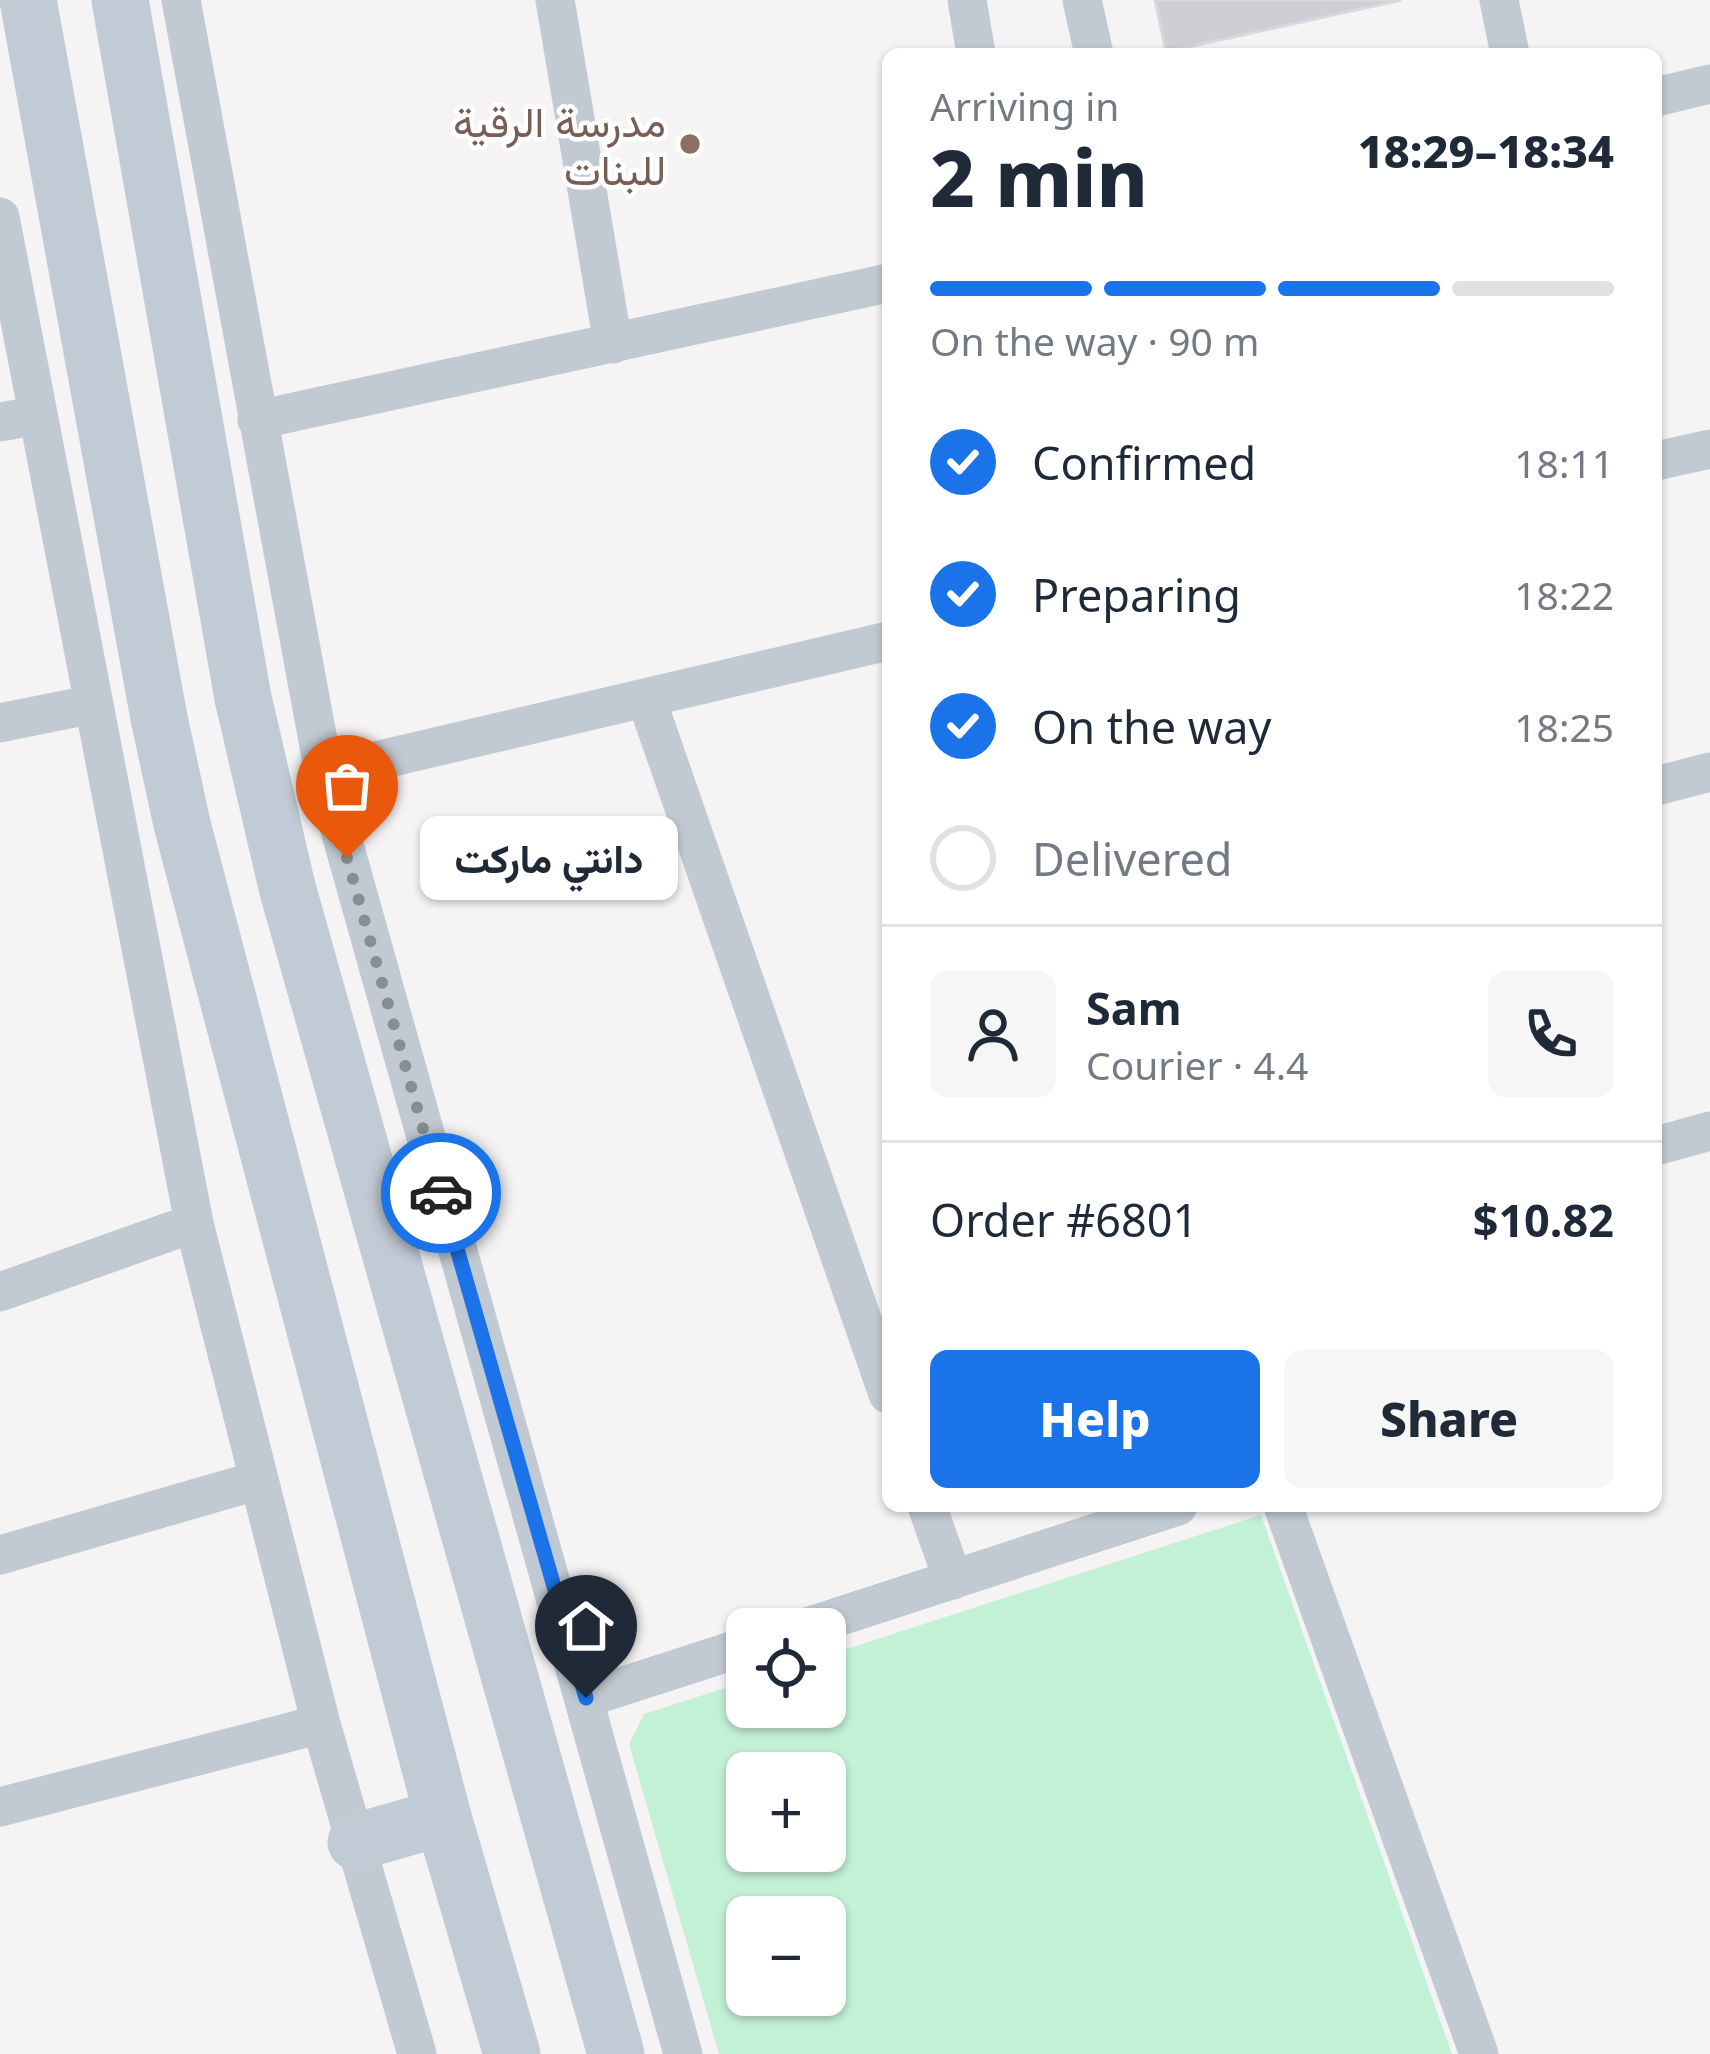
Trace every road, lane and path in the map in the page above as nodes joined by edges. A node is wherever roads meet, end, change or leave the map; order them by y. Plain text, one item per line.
1 (28, 0) edge
2 (120, 0) edge
3 (181, 0) edge
4 (555, 0) edge
5 (967, 0) edge
6 (1082, 0) edge
7 (1498, 0) edge
8 (975, 48) edge
9 (1093, 48) edge
10 (1509, 48) edge
11 (1710, 84) edge
12 (1662, 96) edge
13 (0, 217) edge
14 (882, 284) edge
15 (613, 344) junction
16 (19, 419) edge
17 (257, 421) junction
18 (1710, 449) edge
19 (1662, 460) edge
20 (882, 642) edge
21 (646, 698) junction
22 (94, 704) junction
23 (0, 723) edge
24 (1710, 772) edge
25 (324, 773) junction
26 (1662, 784) edge
27 (1710, 1131) edge
28 (1662, 1144) edge
29 (194, 1223) junction
30 (0, 1292) edge
31 (882, 1377) edge
32 (259, 1480) junction
33 (929, 1512) edge
34 (1160, 1512) edge
35 (1285, 1512) edge
36 (0, 1555) edge
37 (953, 1580) junction
38 (846, 1614) edge
39 (726, 1653) edge
40 (586, 1698) junction
41 (321, 1724) junction
42 (0, 1807) edge
43 (443, 1817) junction
44 (356, 1842) junction
45 (417, 2054) edge
46 (512, 2054) edge
47 (616, 2054) edge
48 (682, 2054) edge
49 (1479, 2054) edge

1 - 43 main road
2 - 47 main road
3 - 17 street
4 - 15 street
5 - 8 street
6 - 9 street
7 - 10 street
11 - 12 street
13 - 16 street
14 - 15 street
15 - 17 street
16 - 22 street
17 - 25 street
18 - 19 street
20 - 21 street
21 - 25 street
21 - 31 street
22 - 23 street
22 - 29 street
24 - 26 street
25 - 40 street
27 - 28 street
29 - 30 street
29 - 32 street
32 - 36 street
32 - 41 street
33 - 37 street
34 - 37 street
35 - 49 street
37 - 38 street
39 - 40 street
40 - 48 street
41 - 42 street
41 - 44 street
43 - 44 main road
43 - 46 main road
44 - 45 street

